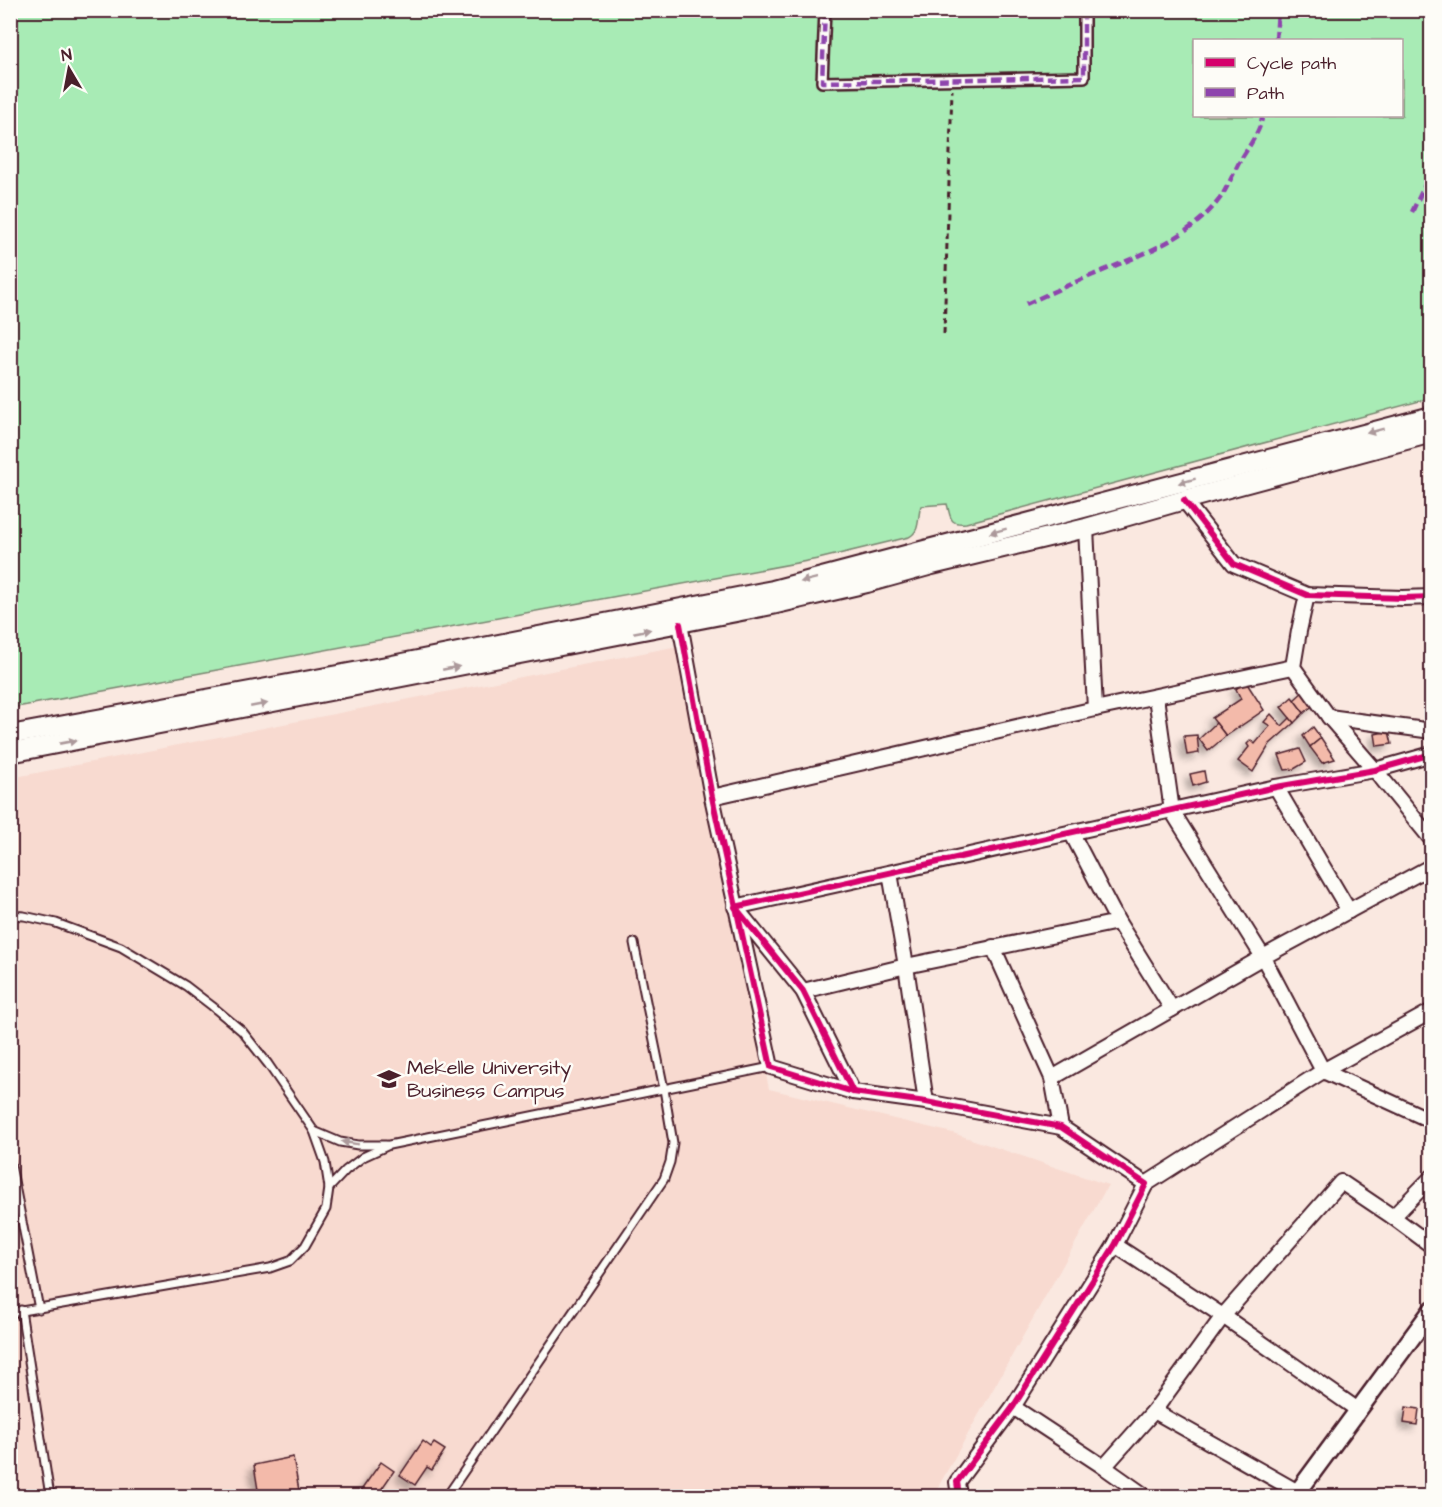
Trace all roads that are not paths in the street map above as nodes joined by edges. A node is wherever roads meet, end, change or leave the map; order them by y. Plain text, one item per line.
1 (825, 10) edge
2 (1084, 10) edge
3 (1431, 416) edge
4 (1431, 433) edge
5 (1184, 500) junction
6 (1086, 528) junction
7 (1307, 595) junction
8 (1431, 597) edge
9 (680, 624) junction
10 (1293, 667) junction
11 (1156, 697) junction
12 (1095, 709) junction
13 (1329, 717) junction
14 (1431, 731) edge
15 (10, 735) edge
16 (10, 753) edge
17 (1431, 754) edge
18 (1375, 770) junction
19 (1276, 787) junction
20 (712, 797) junction
21 (1172, 811) junction
22 (1071, 832) junction
23 (1431, 840) edge
24 (1431, 866) edge
25 (890, 873) junction
26 (735, 907) junction
27 (1349, 911) junction
28 (10, 915) edge
29 (1118, 922) junction
30 (634, 943) dead end
31 (993, 947) junction
32 (1263, 957) junction
33 (906, 966) junction
34 (803, 991) junction
35 (1172, 1009) junction
36 (1431, 1011) edge
37 (771, 1067) junction
38 (1323, 1071) junction
39 (1052, 1078) junction
40 (664, 1089) junction
41 (854, 1092) junction
42 (926, 1102) junction
43 (1431, 1121) edge
44 (1061, 1127) junction
45 (314, 1131) junction
46 (389, 1145) junction
47 (10, 1160) edge
48 (1431, 1177) edge
49 (1146, 1184) junction
50 (329, 1188) junction
51 (1393, 1218) junction
52 (1115, 1245) junction
53 (1431, 1246) edge
54 (39, 1309) junction
55 (21, 1310) junction
56 (1431, 1310) edge
57 (10, 1313) edge
58 (1223, 1316) junction
59 (1013, 1407) junction
60 (1358, 1410) junction
61 (1154, 1411) junction
62 (1104, 1467) junction
63 (1297, 1494) edge
64 (50, 1497) edge
65 (447, 1497) edge
66 (959, 1497) edge
67 (1145, 1497) edge

1 - 2 street
3 -> 15 main road
4 - 5 main road
5 - 6 main road
5 - 7 street
6 - 9 main road
6 - 12 street
7 - 8 street
7 - 10 street
16 -> 9 main road
9 - 20 street
10 - 11 street
10 - 13 street
11 - 12 street
11 - 21 street
12 - 20 street
13 - 14 street
13 - 18 street
17 - 18 street
18 - 19 street
18 - 23 street
19 - 21 street
19 - 27 street
20 - 26 street
21 - 22 street
21 - 32 street
22 - 25 street
22 - 29 street
24 - 27 street
25 - 26 street
25 - 33 street
26 - 34 street
26 - 37 street
27 - 32 street
28 - 45 lane
29 - 31 street
29 - 35 street
30 - 40 lane
31 - 33 street
31 - 39 street
32 - 35 street
32 - 38 street
33 - 34 street
33 - 42 street
34 - 41 street
35 - 39 street
36 - 38 street
37 - 40 lane
37 - 41 street
38 - 43 street
38 - 49 street
39 - 44 street
40 - 46 lane
40 - 65 lane
41 - 42 street
42 - 44 street
44 - 49 street
46 -> 45 lane
45 - 50 lane
46 - 50 lane
47 - 54 lane
48 - 51 street
49 - 52 street
50 - 54 lane
51 - 53 street
51 - 58 street
52 - 58 street
52 - 59 street
54 - 55 lane
55 - 57 lane
55 - 64 lane
56 - 60 street
58 - 60 street
58 - 61 street
59 - 62 street
59 - 66 street
60 - 63 street
61 - 62 street
61 - 63 street
62 - 67 street

